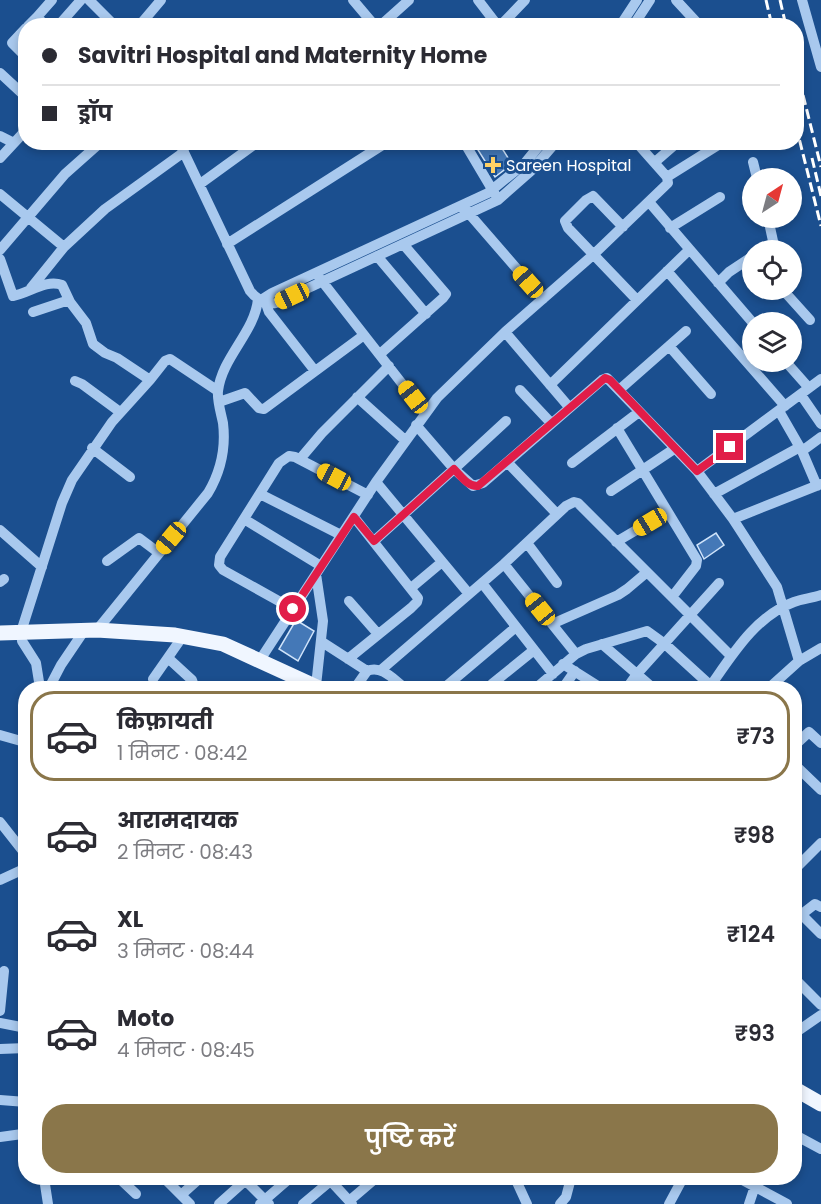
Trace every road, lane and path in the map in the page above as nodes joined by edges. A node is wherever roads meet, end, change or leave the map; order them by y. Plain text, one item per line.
1 (52, 0) edge
2 (81, 0) edge
3 (89, 0) edge
4 (161, 0) edge
5 (353, 0) edge
6 (409, 0) edge
7 (477, 0) edge
8 (525, 0) edge
9 (637, 0) edge
10 (650, 0) edge
11 (676, 0) edge
12 (802, 0) edge
13 (37, 17) edge
14 (65, 18) edge
15 (107, 18) edge
16 (146, 18) edge
17 (368, 18) edge
18 (389, 18) edge
19 (492, 18) edge
20 (507, 18) edge
21 (625, 18) edge
22 (638, 18) edge
23 (693, 18) edge
24 (821, 26) edge
25 (810, 32) junction
26 (18, 35) edge
27 (18, 49) edge
28 (821, 67) edge
29 (0, 73) edge
30 (18, 90) edge
31 (0, 136) edge
32 (18, 139) edge
33 (14, 143) junction
34 (92, 150) edge
35 (177, 150) edge
36 (183, 150) edge
37 (247, 150) edge
38 (375, 150) edge
39 (469, 150) edge
40 (536, 150) edge
41 (549, 150) edge
42 (644, 150) edge
43 (669, 150) edge
44 (710, 150) edge
45 (0, 158) edge
46 (655, 162) junction
47 (753, 162) dead end
48 (755, 168) edge
49 (667, 177) junction
50 (200, 184) junction
51 (0, 194) edge
52 (495, 195) junction
53 (720, 197) dead end
54 (649, 202) junction
55 (465, 210) junction
56 (28, 217) junction
57 (622, 227) junction
58 (670, 228) junction
59 (227, 244) junction
60 (403, 244) junction
61 (64, 247) junction
62 (0, 250) edge
63 (689, 250) junction
64 (593, 255) junction
65 (377, 256) junction
66 (0, 260) edge
67 (742, 263) edge
68 (667, 271) junction
69 (319, 277) junction
70 (718, 283) junction
71 (31, 288) junction
72 (262, 299) junction
73 (543, 299) junction
74 (69, 300) junction
75 (637, 300) junction
76 (792, 300) edge
77 (33, 312) dead end
78 (743, 312) edge
79 (426, 314) junction
80 (810, 320) dead end
81 (686, 331) dead end
82 (505, 332) junction
83 (364, 335) junction
84 (669, 346) junction
85 (381, 354) junction
86 (389, 366) junction
87 (315, 371) junction
88 (792, 372) edge
89 (821, 379) edge
90 (150, 380) junction
91 (75, 381) dead end
92 (550, 385) junction
93 (520, 390) dead end
94 (619, 390) junction
95 (805, 392) junction
96 (711, 394) dead end
97 (219, 397) junction
98 (357, 397) junction
99 (569, 407) junction
100 (782, 409) junction
101 (120, 412) junction
102 (639, 412) junction
103 (425, 413) junction
104 (506, 421) dead end
105 (551, 423) junction
106 (821, 424) edge
107 (416, 425) junction
108 (617, 429) junction
109 (821, 437) edge
110 (406, 441) junction
111 (92, 448) junction
112 (674, 449) junction
113 (801, 449) junction
114 (300, 459) junction
115 (507, 462) junction
116 (572, 464) dead end
117 (454, 469) junction
118 (643, 470) junction
119 (697, 471) junction
120 (130, 477) dead end
121 (376, 482) junction
122 (819, 485) edge
123 (611, 491) dead end
124 (261, 494) junction
125 (714, 494) junction
126 (368, 495) junction
127 (667, 512) junction
128 (557, 514) junction
129 (403, 515) junction
130 (354, 517) junction
131 (244, 519) junction
132 (733, 519) junction
133 (0, 530) edge
134 (341, 535) junction
135 (374, 541) junction
136 (616, 542) junction
137 (527, 543) junction
138 (159, 553) junction
139 (107, 561) dead end
140 (442, 562) junction
141 (504, 564) junction
142 (42, 567) junction
143 (319, 570) junction
144 (646, 573) junction
145 (482, 584) junction
146 (557, 584) dead end
147 (719, 584) dead end
148 (411, 588) junction
149 (469, 594) junction
150 (821, 596) edge
151 (672, 597) junction
152 (349, 601) dead end
153 (783, 608) junction
154 (293, 609) junction
155 (691, 615) junction
156 (552, 624) junction
157 (516, 627) junction
158 (91, 630) junction
159 (21, 632) junction
160 (0, 633) edge
161 (378, 634) junction
162 (183, 636) junction
163 (322, 642) junction
164 (602, 644) junction
165 (665, 644) junction
166 (821, 648) edge
167 (534, 650) junction
168 (576, 654) junction
169 (731, 656) junction
170 (168, 658) junction
171 (348, 659) junction
172 (260, 660) junction
173 (799, 661) junction
174 (563, 664) junction
175 (381, 670) junction
176 (367, 671) junction
177 (574, 671) junction
178 (552, 674) junction
179 (637, 674) junction
180 (153, 679) dead end
181 (38, 681) edge
182 (53, 681) edge
183 (192, 681) edge
184 (302, 681) edge
185 (317, 681) edge
186 (360, 681) edge
187 (396, 681) edge
188 (452, 681) edge
189 (496, 681) edge
190 (544, 681) edge
191 (568, 681) edge
192 (590, 681) edge
193 (632, 681) edge
194 (645, 681) edge
195 (704, 681) edge
196 (714, 681) edge
197 (777, 681) edge
198 (0, 735) edge
199 (802, 738) edge
200 (18, 740) edge
201 (821, 743) edge
202 (802, 772) edge
203 (821, 790) edge
204 (0, 822) edge
205 (821, 843) edge
206 (18, 845) edge
207 (802, 862) edge
208 (18, 872) edge
209 (0, 880) edge
210 (821, 907) edge
211 (802, 909) edge
212 (802, 915) edge
213 (821, 934) edge
214 (4, 971) dead end
215 (802, 986) edge
216 (821, 1005) edge
217 (0, 1011) edge
218 (821, 1015) edge
219 (0, 1023) edge
220 (18, 1026) edge
221 (802, 1027) edge
222 (18, 1048) edge
223 (0, 1049) edge
224 (802, 1093) edge
225 (0, 1100) edge
226 (18, 1101) edge
227 (821, 1104) edge
228 (18, 1135) edge
229 (0, 1137) edge
230 (802, 1139) edge
231 (821, 1149) edge
232 (45, 1185) edge
233 (126, 1185) edge
234 (171, 1185) edge
235 (192, 1185) edge
236 (239, 1185) edge
237 (252, 1185) edge
238 (283, 1185) edge
239 (323, 1185) edge
240 (337, 1185) edge
241 (369, 1185) edge
242 (518, 1185) edge
243 (569, 1185) edge
244 (679, 1185) edge
245 (755, 1186) joint
246 (136, 1194) dead end
247 (181, 1195) junction
248 (265, 1202) edge
249 (351, 1202) edge
250 (48, 1204) edge
251 (190, 1204) edge
252 (219, 1204) edge
253 (303, 1204) edge
254 (527, 1204) edge
255 (560, 1204) edge
256 (669, 1204) edge
257 (749, 1204) edge
258 (787, 1204) edge

1 - 13 street
2 - 14 street
3 - 15 street
4 - 16 street
5 - 17 street
6 - 18 street
7 - 19 street
8 - 20 street
9 - 21 street
10 - 22 street
11 - 23 street
12 - 25 street
24 - 25 street
25 - 28 street
26 - 27 street
29 - 30 street
31 - 33 street
32 - 33 street
33 - 45 street
34 - 56 street
35 - 61 street
36 - 50 street
37 - 50 street
38 - 59 street
39 - 52 street
40 - 52 street
41 - 52 street
42 - 46 street
43 - 46 street
44 - 49 street
46 - 49 street
47 - 48 street
49 - 54 street
50 - 59 street
51 - 56 street
52 - 55 street
53 - 58 street
54 - 57 street
54 - 58 street
55 - 60 street
55 - 69 street
55 - 73 street
56 - 61 street
56 - 62 street
57 - 64 street
57 - 64 street
58 - 63 street
59 - 72 street
60 - 65 street
60 - 79 street
61 - 71 street
63 - 68 street
63 - 70 street
64 - 73 street
64 - 75 street
65 - 69 street
65 - 79 street
66 - 71 street
67 - 70 street
68 - 75 street
68 - 100 street
69 - 72 street
69 - 83 street
70 - 78 street
71 - 74 street
72 - 87 street
72 - 97 street
73 - 82 street
74 - 77 street
74 - 90 street
75 - 92 street
76 - 80 street
79 - 85 street
81 - 84 street
82 - 92 street
82 - 103 street
83 - 85 street
83 - 87 street
84 - 94 street
84 - 96 street
85 - 86 street
86 - 98 street
86 - 103 street
87 - 97 street
88 - 95 street
89 - 95 street
90 - 97 street
90 - 101 street
91 - 101 street
92 - 99 street
93 - 105 street
94 - 99 street
94 - 102 street
95 - 100 street
95 - 106 street
97 - 138 street
98 - 110 street
98 - 114 street
99 - 105 street
100 - 113 street
100 - 119 street
101 - 111 street
102 - 108 street
102 - 112 street
103 - 107 street
104 - 117 street
105 - 115 street
107 - 110 street
107 - 117 street
108 - 116 street
108 - 118 street
109 - 113 street
110 - 121 street
111 - 120 street
111 - 142 street
112 - 118 street
112 - 119 street
113 - 122 street
113 - 125 street
114 - 124 street
114 - 126 street
115 - 117 street
115 - 128 street
117 - 129 street
118 - 123 street
118 - 127 street
119 - 125 street
121 - 126 street
121 - 129 street
122 - 132 street
124 - 131 street
124 - 134 street
125 - 132 street
126 - 130 street
127 - 136 street
127 - 151 street
128 - 136 street
128 - 137 street
129 - 135 street
129 - 140 street
130 - 134 street
130 - 135 street
131 - 143 street
131 - 154 street
132 - 153 street
133 - 142 street
134 - 143 street
135 - 148 street
136 - 144 street
137 - 141 street
137 - 146 street
138 - 139 street
138 - 158 street
140 - 148 street
140 - 149 street
141 - 145 street
141 - 156 street
142 - 159 street
143 - 154 street
143 - 163 street
144 - 151 street
144 - 156 street
145 - 149 street
145 - 157 street
147 - 155 street
148 - 161 street
149 - 175 street
150 - 153 street
151 - 155 street
152 - 161 street
153 - 169 street
153 - 173 street
154 - 172 street
155 - 165 street
155 - 169 street
156 - 168 street
157 - 167 street
157 - 188 street
158 - 159 main road
158 - 162 main road
158 - 182 street
159 - 160 main road
159 - 181 street
161 - 171 street
162 - 170 street
162 - 172 main road
163 - 171 street
163 - 185 street
164 - 165 street
164 - 168 street
164 - 179 street
165 - 179 street
165 - 195 street
166 - 173 street
167 - 178 street
167 - 189 street
168 - 174 street
169 - 196 street
170 - 180 street
170 - 183 street
171 - 176 street
172 - 184 main road
173 - 197 street
174 - 177 street
174 - 178 street
175 - 176 street
175 - 187 street
176 - 186 street
177 - 191 street
177 - 192 street
178 - 190 street
179 - 193 street
179 - 194 street
198 - 200 street
199 - 201 street
202 - 203 street
204 - 206 street
205 - 207 street
208 - 209 street
210 - 211 street
212 - 213 street
214 - 217 street
215 - 216 street
218 - 221 street
219 - 220 street
222 - 223 street
224 - 227 main road
225 - 226 street
228 - 229 street
230 - 231 street
232 - 250 street
233 - 246 street
234 - 247 street
235 - 247 street
236 - 252 street
237 - 248 street
238 - 248 street
239 - 253 street
240 - 249 street
241 - 249 street
242 - 254 street
243 - 255 street
244 - 256 street
245 - 257 street
245 - 258 street
247 - 251 street

